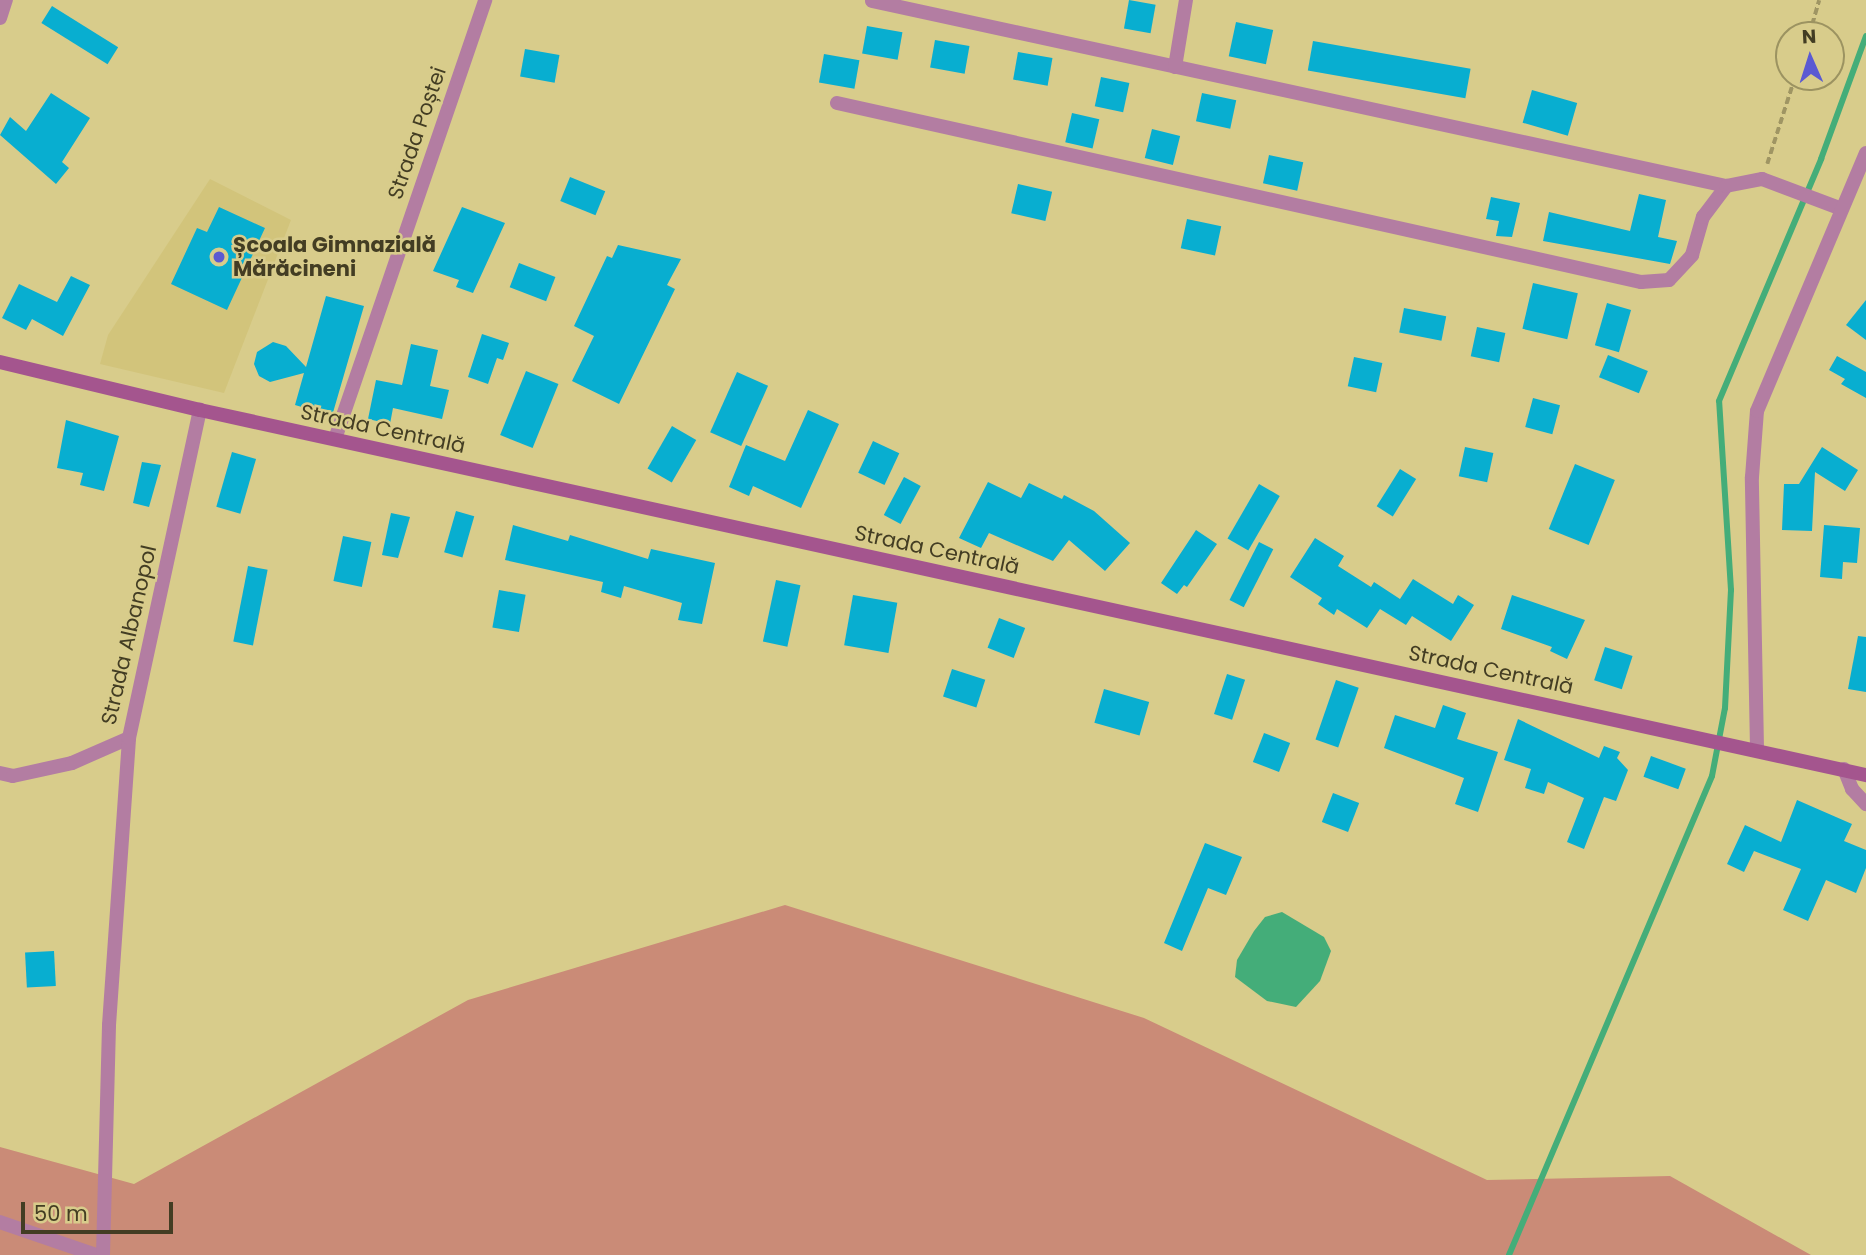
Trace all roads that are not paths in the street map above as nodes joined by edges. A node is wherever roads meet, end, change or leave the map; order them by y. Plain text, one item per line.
1 (6, 0) edge
2 (485, 0) edge
3 (1186, 0) edge
4 (872, 1) edge
5 (0, 18) edge
6 (1175, 67) junction
7 (836, 103) dead end
8 (1866, 153) edge
9 (1726, 186) junction
10 (1842, 209) junction
11 (0, 362) edge
12 (200, 410) junction
13 (335, 439) junction
14 (129, 738) junction
15 (1757, 748) junction
16 (1844, 769) junction
17 (0, 773) edge
18 (1866, 775) edge
19 (1866, 804) edge
20 (0, 1222) edge
21 (96, 1255) edge
22 (103, 1255) edge

1 - 5 street
2 - 13 street, Strada Poștei
3 - 6 street
4 - 6 street
6 - 9 street
7 - 9 street
8 - 10 street
9 - 10 street
10 - 15 street
11 - 12 main road, Strada Centrală
12 - 13 main road, Strada Centrală
12 - 14 street, Strada Albanopol
13 - 15 main road, Strada Centrală
14 - 17 street, Strada Albanopol
14 - 22 street
15 - 16 main road, Strada Centrală
16 - 18 main road, Strada Centrală
16 - 19 street
20 - 21 street

